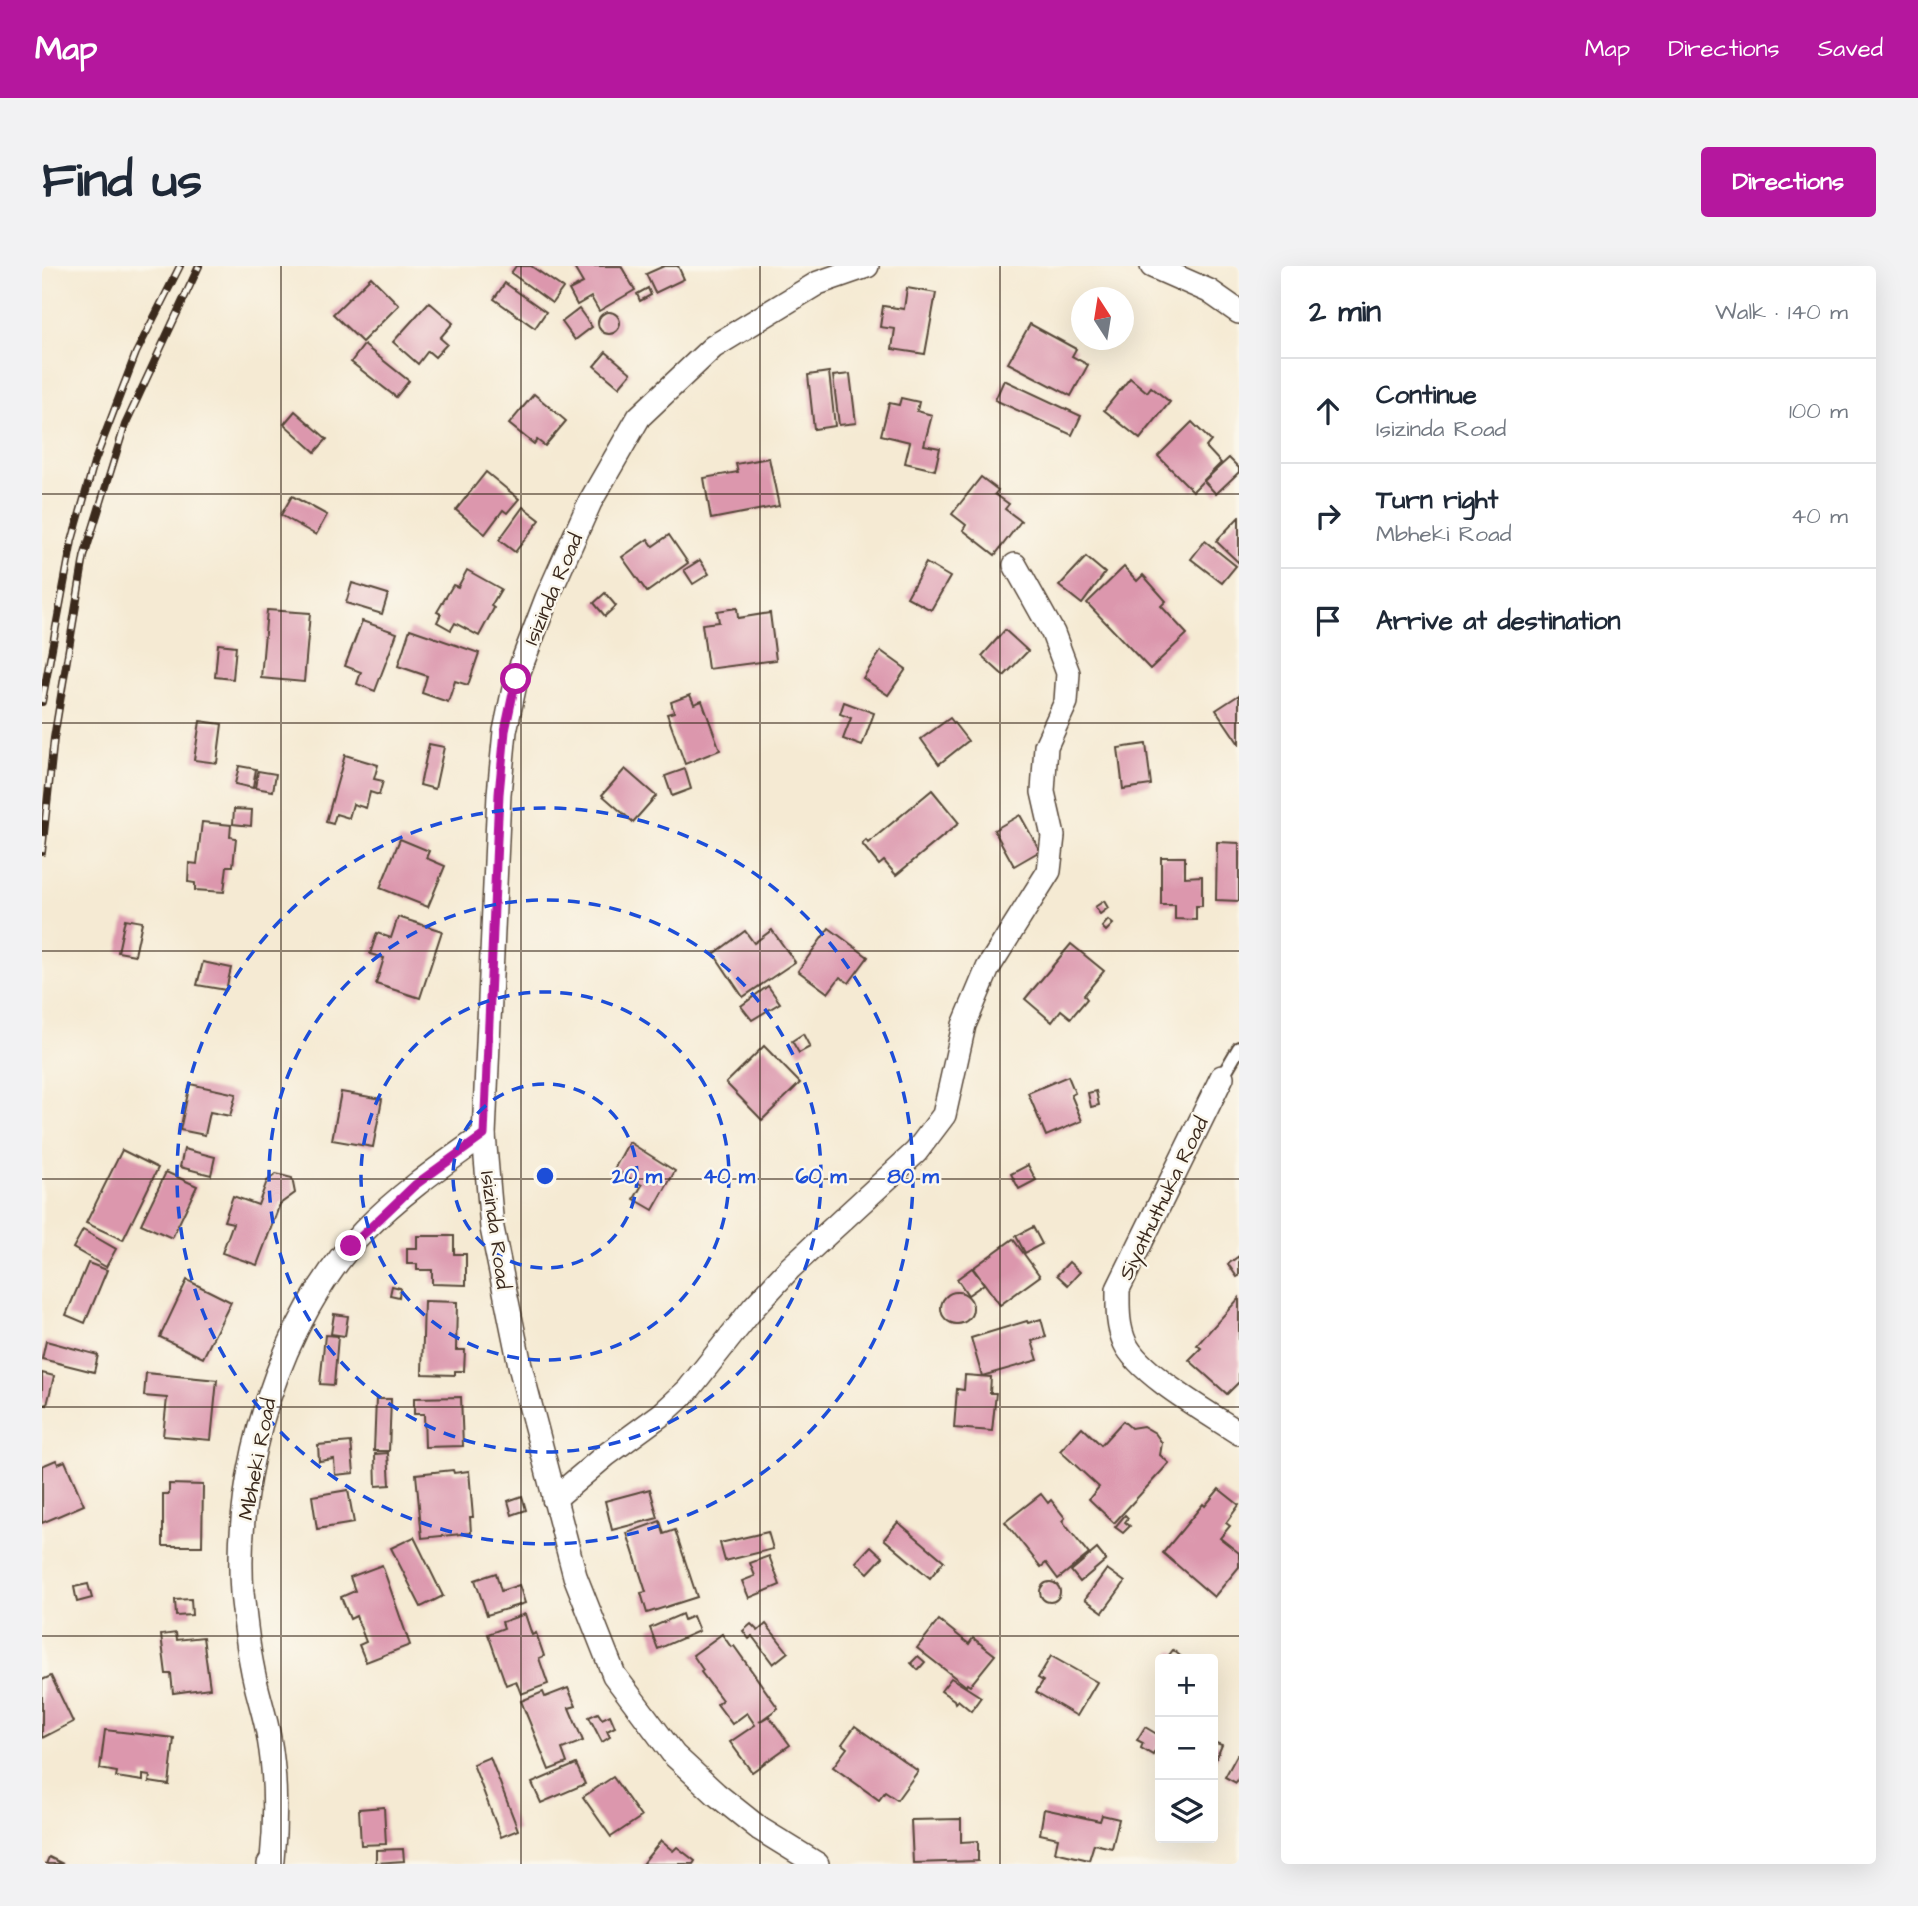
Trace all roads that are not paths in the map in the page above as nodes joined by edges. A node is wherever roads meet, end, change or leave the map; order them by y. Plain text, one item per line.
1 (867, 266) edge
2 (1152, 266) edge
3 (1239, 312) edge
4 (1016, 565) dead end
5 (1239, 1048) edge
6 (1222, 1077) joint
7 (484, 1135) junction
8 (1239, 1433) edge
9 (554, 1499) junction
10 (269, 1864) edge
11 (817, 1864) edge

1 - 7 street, Isizinda Road
2 - 3 street
4 - 9 street
5 - 6 lane
6 - 8 street, Siyathuthuka Road
7 - 9 street, Isizinda Road
7 - 10 street, Mbheki Road
9 - 11 street, Isizinda Road

